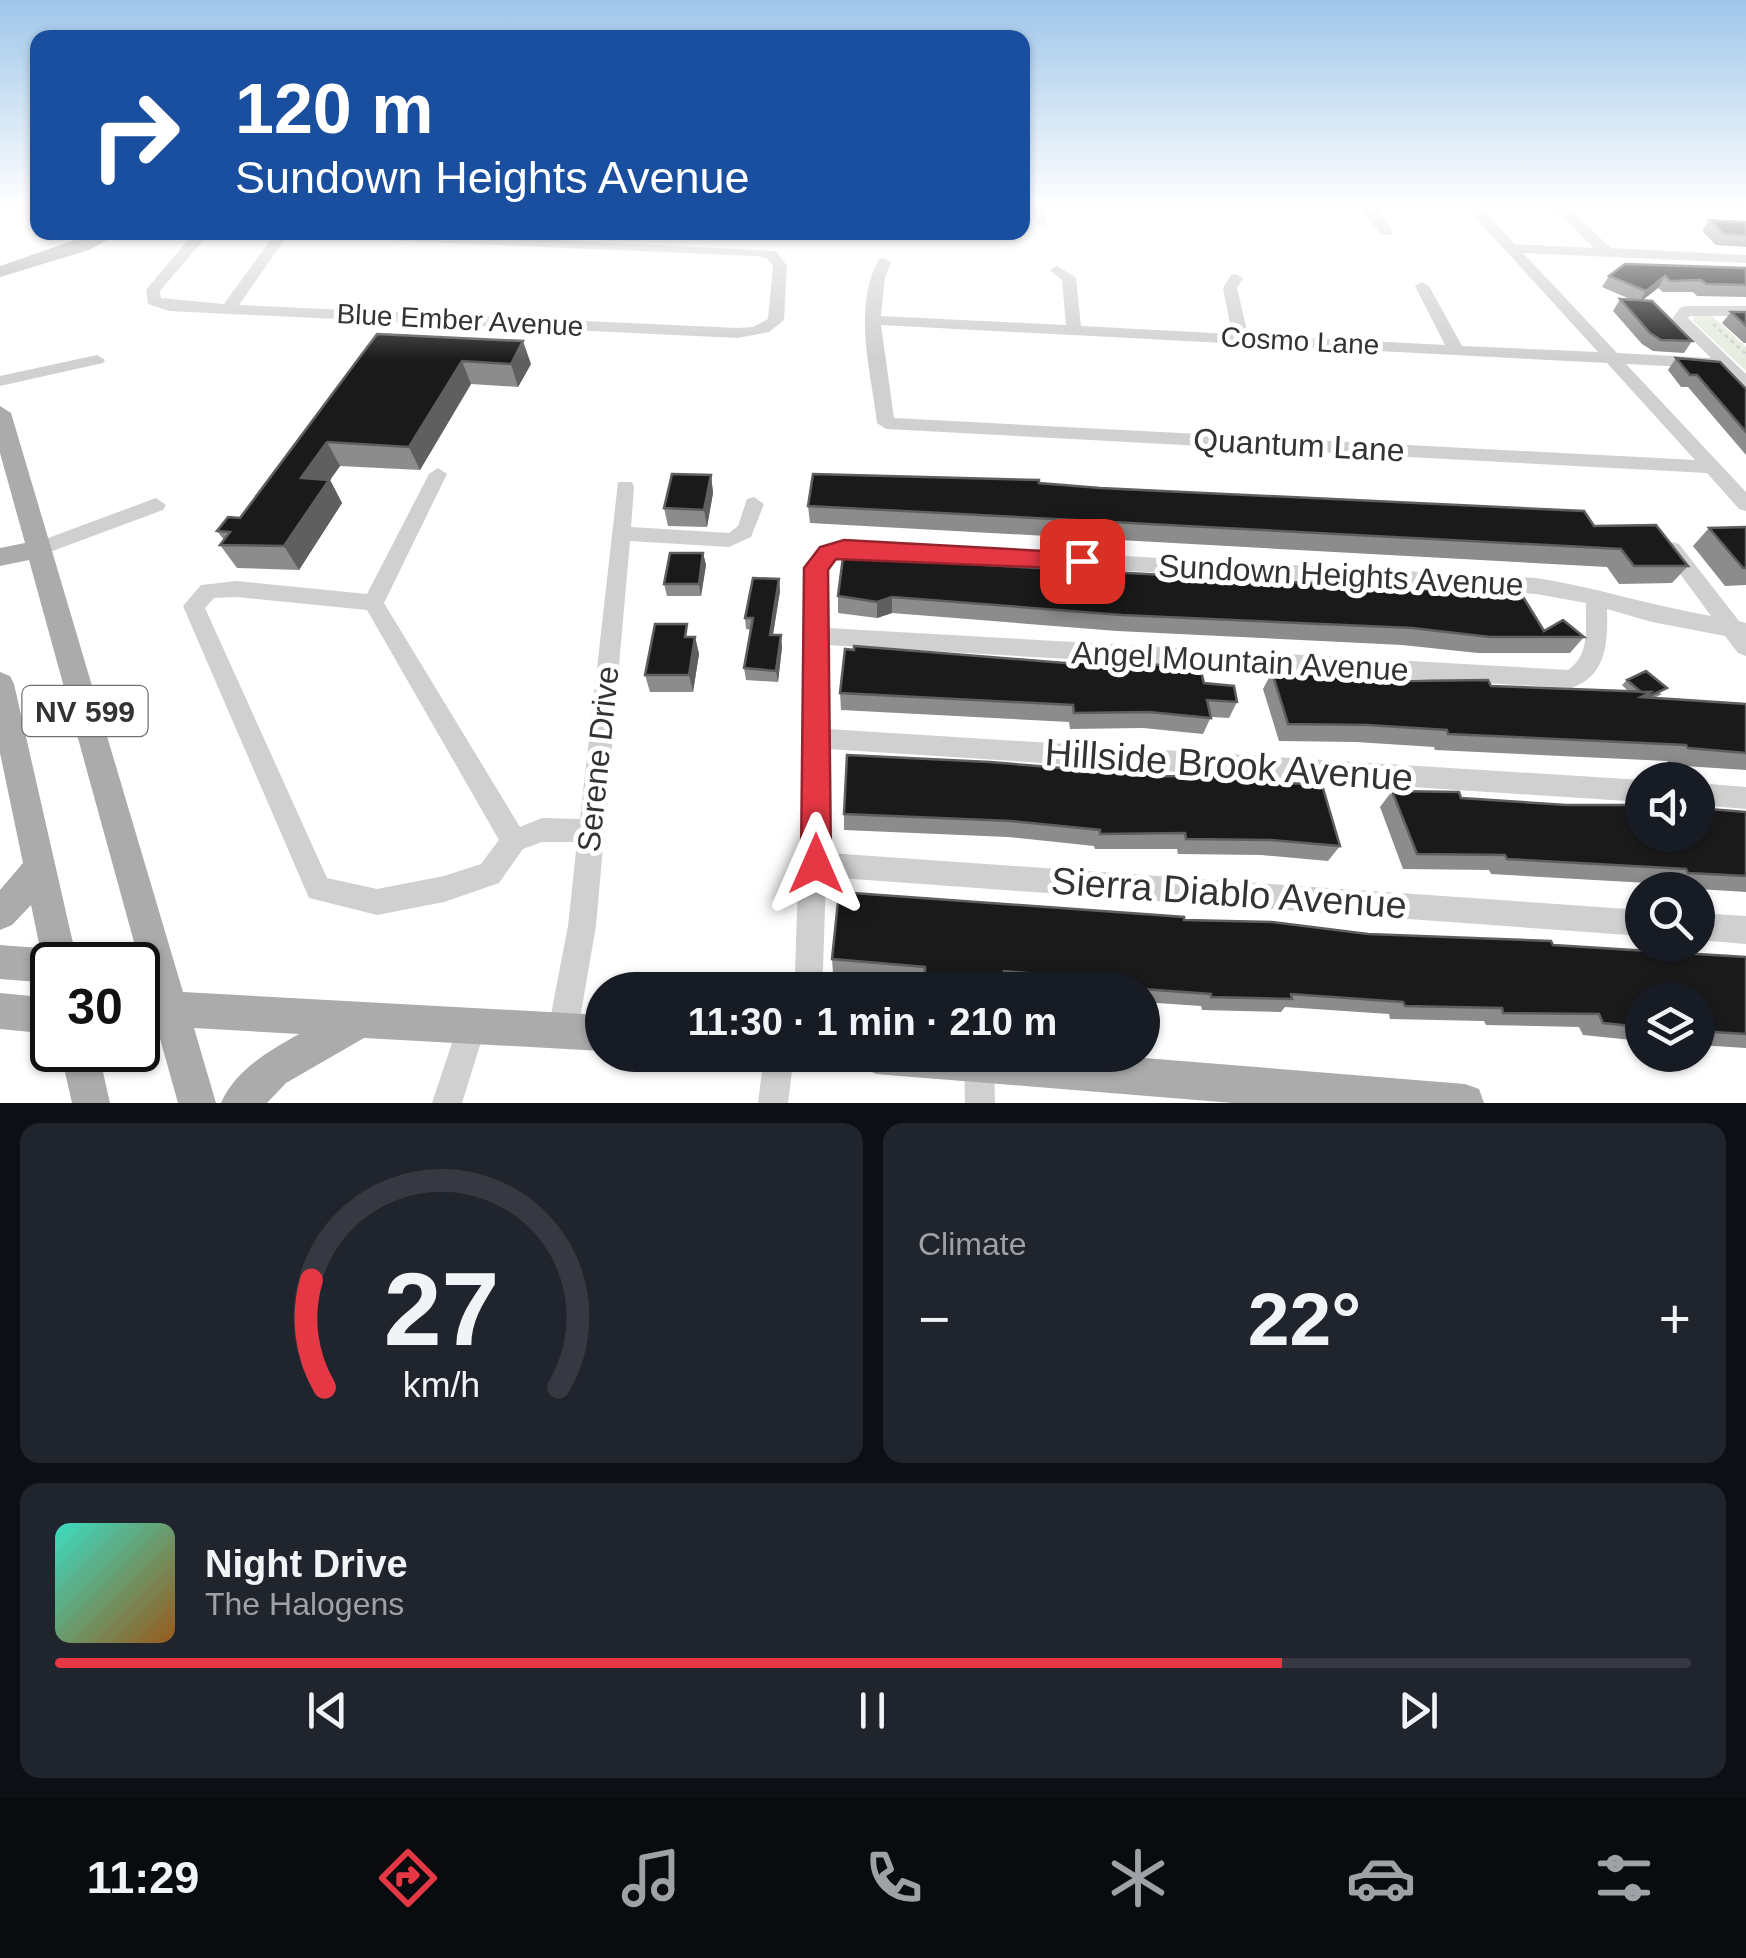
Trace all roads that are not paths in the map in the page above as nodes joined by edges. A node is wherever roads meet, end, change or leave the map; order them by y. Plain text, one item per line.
1 (50, 256) edge
2 (182, 256) edge
3 (265, 256) edge
4 (773, 256) edge
5 (1519, 256) edge
6 (1696, 256) edge
7 (1746, 259) edge
8 (884, 262) dead end
9 (1057, 270) dead end
10 (0, 272) edge
11 (1236, 278) dead end
12 (1422, 286) dead end
13 (228, 309) junction
14 (1746, 311) edge
15 (874, 320) junction
16 (1074, 330) junction
17 (1241, 338) junction
18 (1455, 348) junction
19 (1609, 356) junction
20 (97, 360) dead end
21 (1726, 364) junction
22 (0, 381) edge
23 (1746, 383) edge
24 (0, 413) edge
25 (1711, 467) junction
26 (438, 474) dead end
27 (624, 487) dead end
28 (754, 504) dead end
29 (1746, 504) edge
30 (156, 505) dead end
31 (620, 533) junction
32 (1666, 542) edge
33 (39, 549) junction
34 (0, 557) edge
35 (1596, 599) junction
36 (372, 603) junction
37 (1741, 627) edge
38 (816, 636) junction
39 (1746, 646) edge
40 (0, 684) edge
41 (816, 738) junction
42 (1625, 790) edge
43 (1715, 795) edge
44 (1746, 798) edge
45 (591, 831) junction
46 (514, 840) junction
47 (816, 864) junction
48 (39, 865) junction
49 (0, 913) edge
50 (1625, 922) edge
51 (1715, 928) edge
52 (1746, 930) edge
53 (56, 942) edge
54 (133, 942) edge
55 (0, 962) edge
56 (30, 964) edge
57 (809, 970) dead end
58 (160, 1007) edge
59 (0, 1011) edge
60 (30, 1014) edge
61 (362, 1019) junction
62 (472, 1026) junction
63 (160, 1030) edge
64 (563, 1030) junction
65 (585, 1032) edge
66 (76, 1072) edge
67 (777, 1072) edge
68 (979, 1072) edge
69 (1088, 1072) edge
70 (91, 1103) edge
71 (197, 1103) edge
72 (240, 1103) edge
73 (446, 1103) edge
74 (774, 1103) edge
75 (980, 1103) edge
76 (1465, 1103) edge

1 - 10 main road
2 - 13 street, Blue Ember Avenue
3 - 13 street
4 - 13 street, Blue Ember Avenue
5 - 19 street
6 - 7 street
8 - 15 street
9 - 16 street
11 - 17 street
12 - 18 street
14 - 21 street
15 - 16 street, Cosmo Lane
15 - 25 street, Quantum Lane
16 - 17 street, Cosmo Lane
17 - 18 street, Cosmo Lane
18 - 19 street, Cosmo Lane
19 - 21 street, Cosmo Lane
19 - 25 street
20 - 22 street
21 - 23 street
24 - 33 main road, NV 599
25 - 29 street
26 - 36 street
27 - 31 street, Serene Drive
28 - 31 street
30 - 33 street
31 - 45 street, Serene Drive
32 - 37 street
33 - 34 main road
33 - 54 main road, NV 599
35 - 37 street, Sundown Heights Avenue
35 - 38 street, Angel Mountain Avenue
35 - 38 street, Sundown Heights Avenue
36 - 46 street
36 - 46 street
37 - 39 street
38 - 41 street
40 - 48 main road, NV 599
41 - 42 street, Hillside Brook Avenue
41 - 47 street
43 - 44 street
45 - 46 street
45 - 64 street, Serene Drive
47 - 50 street, Sierra Diablo Avenue
47 - 57 street
48 - 49 main road
48 - 53 main road, NV 599
51 - 52 street
55 - 56 main road
58 - 61 main road
59 - 60 main road
61 - 62 main road
61 - 72 main road
62 - 64 main road
62 - 73 street
63 - 71 main road, NV 599
64 - 65 main road
66 - 70 main road
67 - 74 street
68 - 75 street
69 - 76 main road

